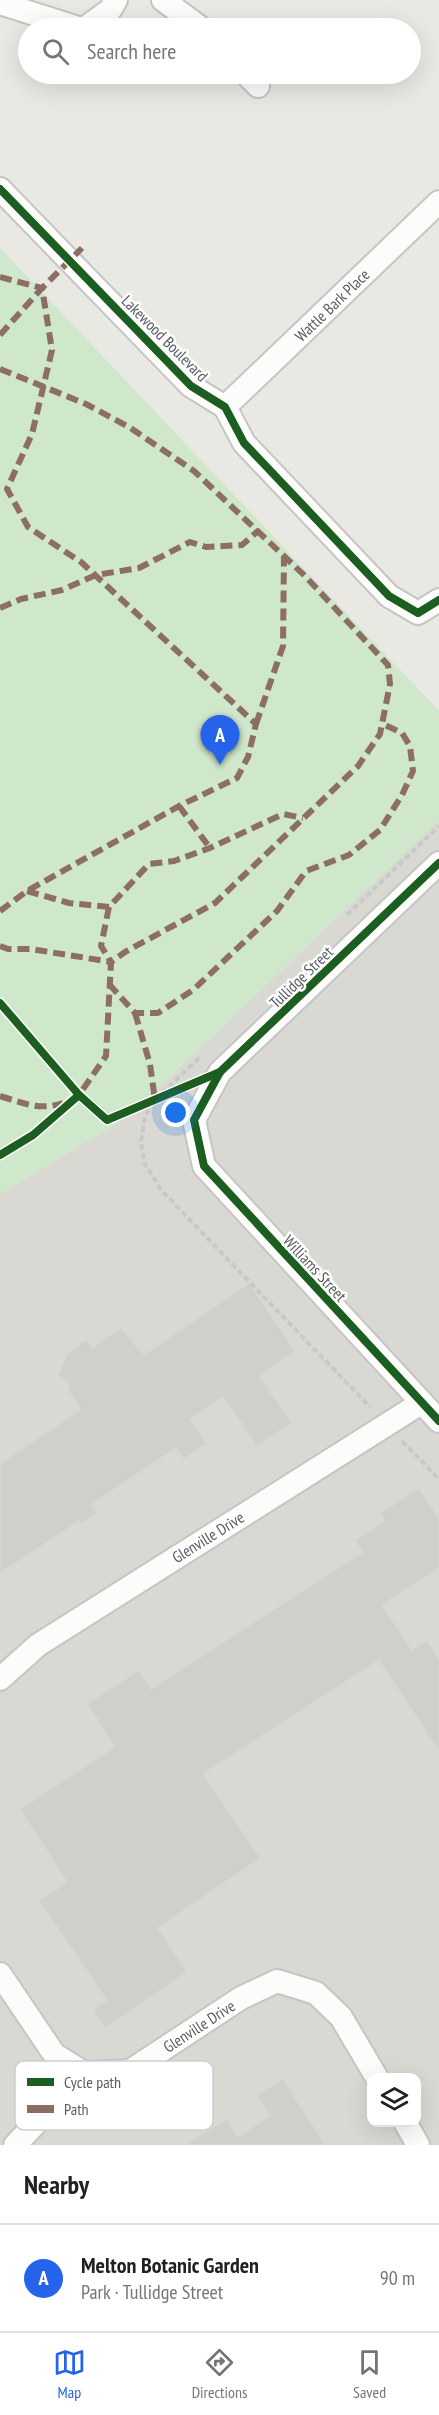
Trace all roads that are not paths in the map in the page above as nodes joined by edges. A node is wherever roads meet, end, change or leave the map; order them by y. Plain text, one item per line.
1 (116, 0) edge
2 (163, 0) edge
3 (0, 3) edge
4 (47, 18) edge
5 (99, 18) edge
6 (187, 18) edge
7 (0, 189) edge
8 (439, 202) edge
9 (225, 407) junction
10 (439, 600) edge
11 (439, 863) edge
12 (194, 1120) joint
13 (421, 1403) junction
14 (439, 1421) edge
15 (0, 1679) edge
16 (0, 1974) edge
17 (65, 2061) edge
18 (145, 2061) edge
19 (374, 2073) edge
20 (408, 2127) edge
21 (29, 2130) edge
22 (15, 2145) edge
23 (418, 2145) edge

1 - 5 street
2 - 6 street
3 - 4 street
7 - 9 street, Lakewood Boulevard
8 - 9 street, Wattle Bark Place
9 - 10 street
11 - 12 street, Tullidge Street
12 - 13 street, Williams Street
13 - 14 street, Williams Street
13 - 15 street, Glenville Drive
16 - 17 street
18 - 19 street, Glenville Drive
20 - 23 street
21 - 22 street

